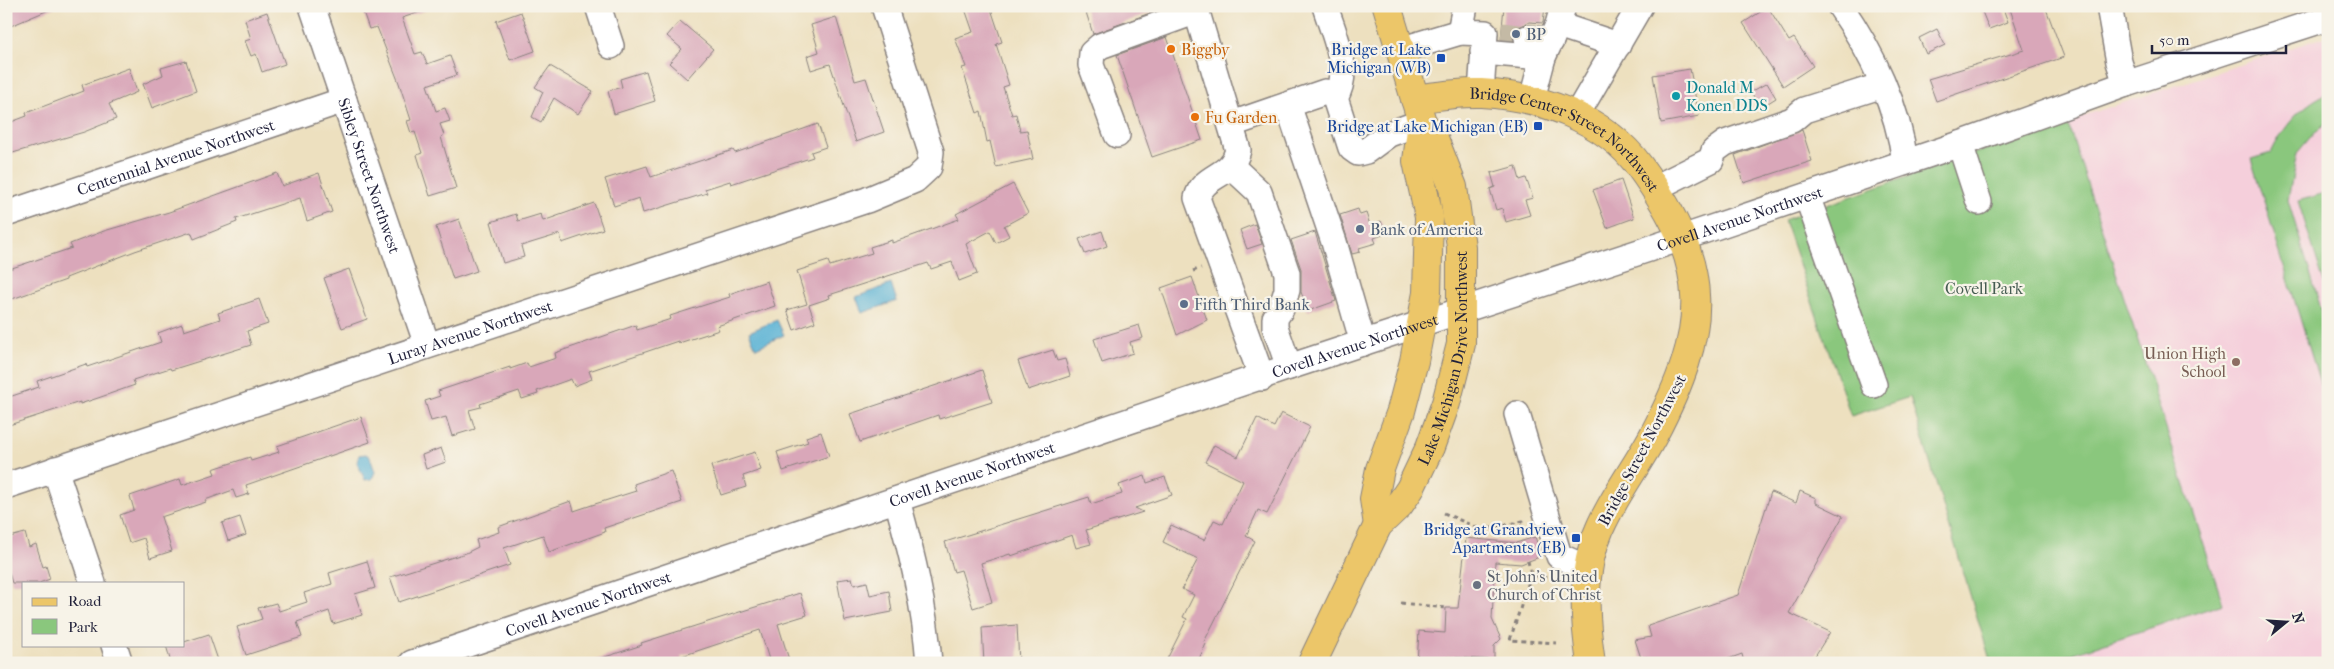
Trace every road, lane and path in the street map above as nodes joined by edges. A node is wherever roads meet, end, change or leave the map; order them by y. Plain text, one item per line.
1 (312, 6) edge
2 (598, 6) edge
3 (884, 6) edge
4 (1325, 6) edge
5 (1387, 6) edge
6 (1465, 6) edge
7 (1640, 6) edge
8 (1840, 6) edge
9 (2109, 6) edge
10 (1196, 9) edge
11 (2328, 18) edge
12 (1460, 32) junction
13 (1554, 32) edge
14 (1527, 38) tunnel mouth
15 (1490, 40) junction
16 (1618, 45) junction
17 (610, 46) dead end
18 (1400, 50) junction
19 (2126, 84) junction
20 (1883, 85) junction
21 (1481, 93) junction
22 (1335, 98) junction
23 (1532, 99) junction
24 (344, 100) junction
25 (1288, 105) junction
26 (1419, 111) junction
27 (1576, 116) junction
28 (1232, 124) junction
29 (1117, 135) dead end
30 (1960, 144) junction
31 (1905, 162) junction
32 (1231, 166) junction
33 (1655, 188) junction
34 (1807, 196) junction
35 (1978, 202) dead end
36 (6, 214) edge
37 (1682, 238) junction
38 (1461, 311) junction
39 (1421, 324) junction
40 (1363, 344) junction
41 (427, 345) junction
42 (1289, 367) junction
43 (1262, 378) junction
44 (1874, 385) dead end
45 (1517, 414) dead end
46 (54, 469) junction
47 (6, 486) edge
48 (897, 500) junction
49 (1444, 513) dead end
50 (1378, 525) junction
51 (1522, 541) dead end
52 (1528, 561) dead end
53 (1589, 569) junction
54 (1531, 576) junction
55 (1556, 579) dead end
56 (93, 582) edge
57 (1400, 603) dead end
58 (1446, 608) dead end
59 (1556, 643) dead end
60 (114, 646) edge
61 (120, 663) edge
62 (412, 663) edge
63 (929, 663) edge
64 (1312, 663) edge
65 (1591, 663) edge

1 - 24 street, Sibley Street Northwest
2 - 17 street
3 - 41 street, Luray Avenue Northwest
4 - 22 street
5 - 18 main road, Lake Michigan Drive Northwest
6 - 12 street
7 - 16 street
8 - 20 street
9 - 19 street
10 - 28 street
10 - 29 street
11 - 19 street, Covell Avenue Northwest
12 - 15 street
12 - 18 street
13 - 14 street
13 - 15 street
13 - 16 street
13 - 23 street
15 - 21 street
16 - 27 street
18 - 26 main road, Lake Michigan Drive Northwest
19 - 30 street, Covell Avenue Northwest
20 - 31 street
20 - 33 street
21 - 23 main road, Bridge Center Street Northwest
21 - 26 main road, Bridge Center Street Northwest
22 - 25 street
22 - 26 street
23 - 27 main road, Bridge Center Street Northwest
24 - 36 street, Centennial Avenue Northwest
24 - 41 street, Sibley Street Northwest
25 - 28 street
25 - 40 street
26 - 38 main road, Lake Michigan Drive Northwest
26 - 39 main road, Lake Michigan Drive Northwest
27 - 33 main road, Bridge Center Street Northwest
28 - 32 street
30 - 31 street, Covell Avenue Northwest
30 - 35 street
31 - 34 street, Covell Avenue Northwest
32 - 42 street
32 - 43 street
33 - 37 main road, Bridge Center Street Northwest
34 - 37 street, Covell Avenue Northwest
34 - 44 street
37 - 38 street, Covell Avenue Northwest
37 - 53 main road, Bridge Street Northwest
38 - 39 street, Covell Avenue Northwest
38 - 50 main road, Lake Michigan Drive Northwest
39 - 40 street, Covell Avenue Northwest
39 - 50 main road, Lake Michigan Drive Northwest
40 - 42 street, Covell Avenue Northwest
41 - 46 street, Luray Avenue Northwest
42 - 43 street, Covell Avenue Northwest
43 - 48 street, Covell Avenue Northwest
45 - 53 street
46 - 47 street, Luray Avenue Northwest
46 - 56 street
48 - 62 street, Covell Avenue Northwest
48 - 63 street
49 - 51 path
50 - 64 main road, Lake Michigan Drive Northwest
52 - 54 path
53 - 65 main road, Bridge Street Northwest
54 - 55 path
54 - 59 path
57 - 58 path
60 - 61 street

